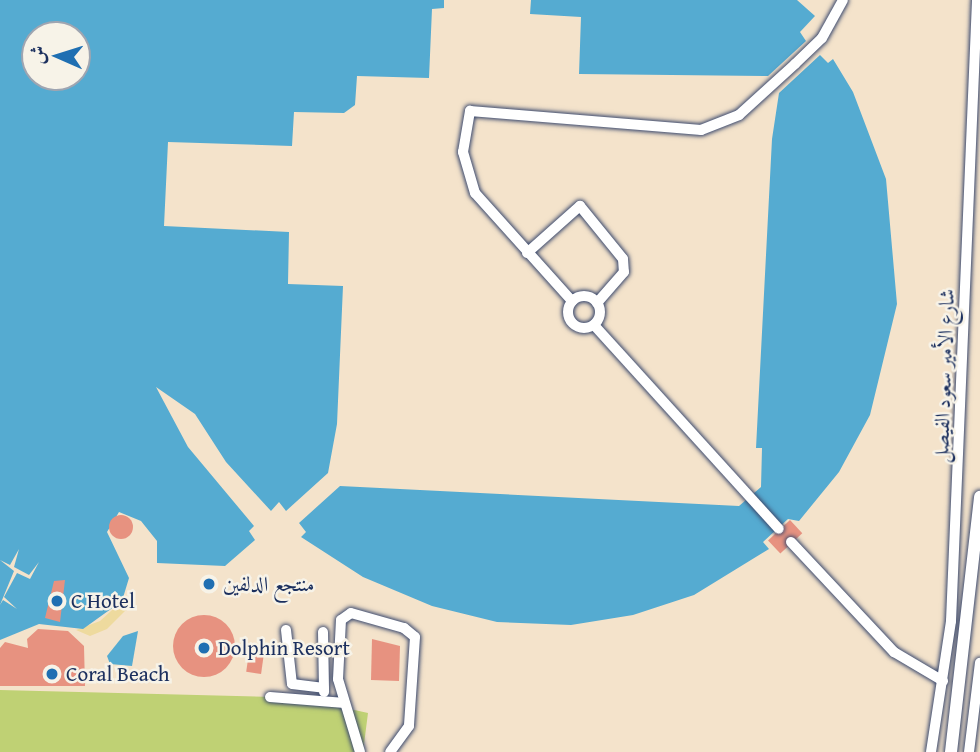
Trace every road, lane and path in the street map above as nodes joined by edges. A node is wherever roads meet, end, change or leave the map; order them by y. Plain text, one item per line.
1 (843, 0) edge
2 (977, 0) edge
3 (527, 253) junction
4 (572, 301) junction
5 (597, 303) junction
6 (594, 325) junction
7 (980, 497) edge
8 (779, 529) dead end
9 (791, 542) dead end
10 (286, 630) dead end
11 (323, 632) dead end
12 (980, 663) edge
13 (943, 681) junction
14 (979, 687) edge
15 (324, 688) junction
16 (270, 697) dead end
17 (324, 702) junction
18 (345, 703) junction
19 (952, 748) edge
20 (360, 752) edge
21 (390, 752) edge
22 (931, 752) edge
23 (968, 752) edge

1 - 3 street
2 - 13 street, شارع الأمير سعود الفيصل
3 - 4 street
3 - 5 street
4 - 5 street
4 - 6 street
5 - 6 street
6 - 8 street
7 - 19 main road
9 - 13 street
10 - 15 street
11 - 15 street
12 - 14 street
13 - 22 street, شارع الأمير سعود الفيصل
14 - 23 street
15 - 17 street
16 - 17 street
17 - 18 street
18 - 20 street
18 - 21 street

